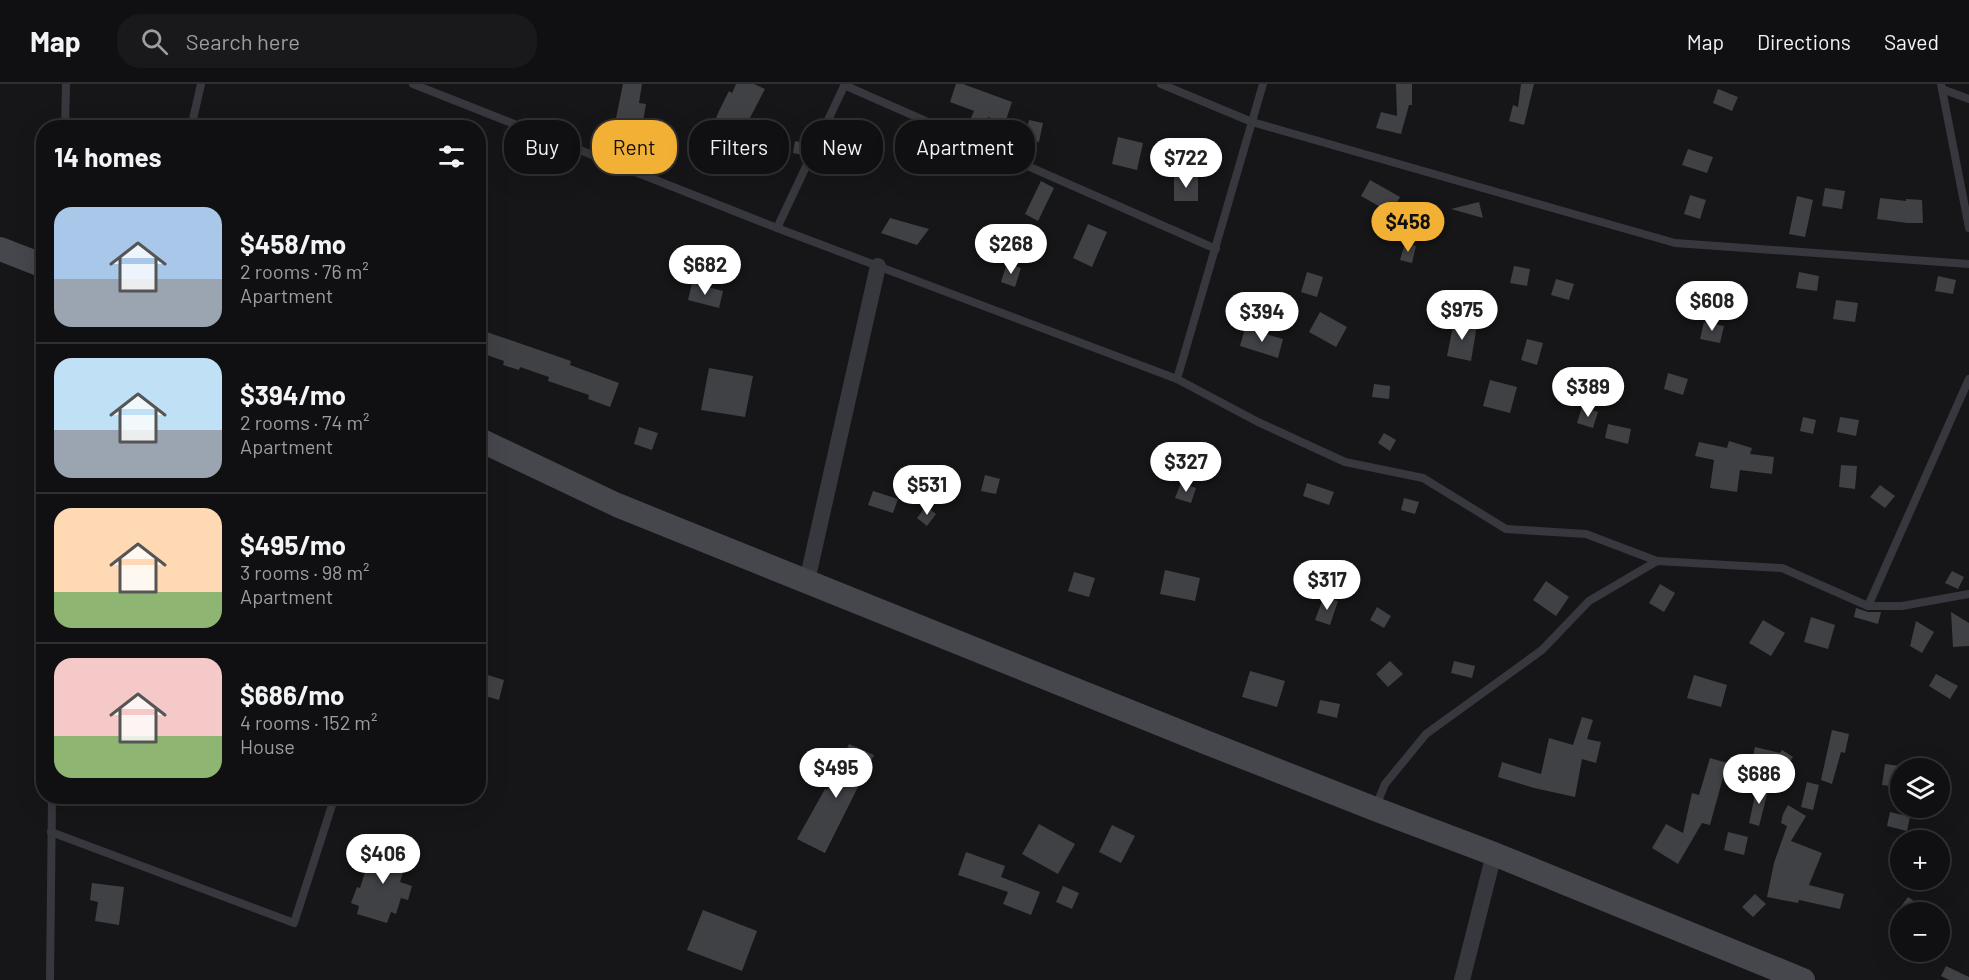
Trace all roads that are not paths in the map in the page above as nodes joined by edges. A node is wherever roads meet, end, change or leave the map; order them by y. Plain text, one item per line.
1 (66, 84) edge
2 (201, 84) edge
3 (413, 84) edge
4 (1161, 84) edge
5 (1263, 84) edge
6 (844, 85) edge
7 (1942, 86) edge
8 (1969, 99) edge
9 (65, 120) edge
10 (193, 120) edge
11 (1251, 122) junction
12 (777, 228) junction
13 (1969, 228) edge
14 (0, 249) edge
15 (1216, 249) junction
16 (36, 263) edge
17 (1969, 264) edge
18 (878, 266) junction
19 (1177, 379) junction
20 (1969, 379) edge
21 (486, 443) edge
22 (1657, 561) junction
23 (807, 581) junction
24 (1969, 594) edge
25 (1868, 606) junction
26 (52, 804) edge
27 (332, 804) edge
28 (1375, 809) junction
29 (51, 832) junction
30 (1494, 854) junction
31 (50, 980) edge
32 (1462, 980) edge
33 (1803, 980) edge

1 - 9 lane
2 - 10 lane
3 - 12 lane
4 - 11 lane
5 - 11 lane
6 - 12 lane
6 - 15 lane
7 - 8 lane
7 - 13 lane
11 - 15 lane
11 - 17 lane
12 - 18 lane
14 - 16 main road
15 - 19 lane
18 - 19 lane
18 - 23 street
19 - 22 lane
20 - 25 lane
21 - 23 main road
22 - 25 lane
22 - 28 lane
23 - 28 main road
24 - 25 lane
26 - 29 lane
27 - 29 lane
28 - 30 main road
29 - 31 lane
30 - 32 street
30 - 33 main road

